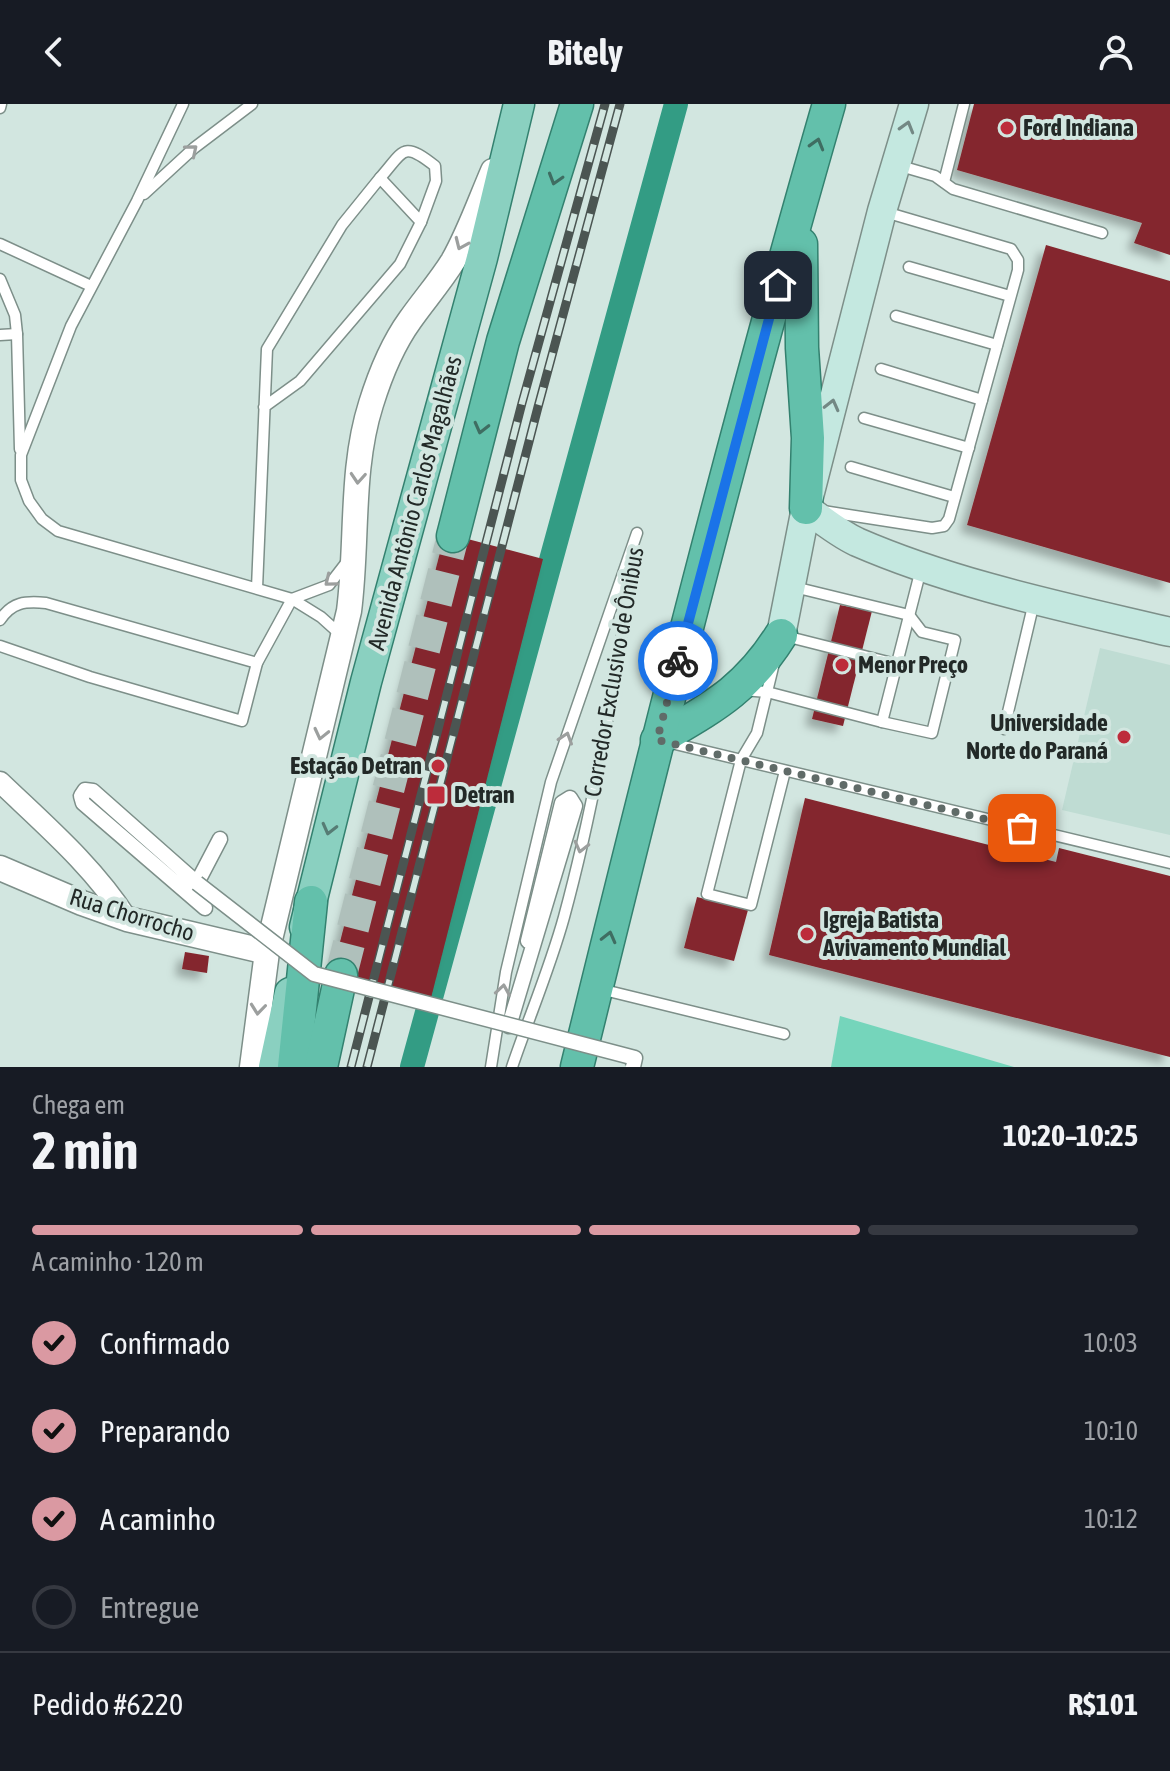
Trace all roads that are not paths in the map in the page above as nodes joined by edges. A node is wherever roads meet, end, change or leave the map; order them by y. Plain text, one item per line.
1 (183, 104) edge
2 (577, 104) edge
3 (829, 104) edge
4 (914, 104) edge
5 (964, 104) edge
6 (248, 105) edge
7 (517, 113) edge
8 (896, 165) junction
9 (380, 178) junction
10 (944, 182) junction
11 (803, 195) junction
12 (137, 201) junction
13 (882, 211) junction
14 (421, 222) junction
15 (1102, 233) dead end
16 (0, 244) edge
17 (909, 267) dead end
18 (0, 279) edge
19 (91, 286) junction
20 (1010, 296) junction
21 (896, 316) dead end
22 (17, 334) junction
23 (0, 335) edge
24 (997, 345) junction
25 (881, 369) dead end
26 (982, 400) junction
27 (264, 407) junction
28 (864, 418) dead end
29 (969, 448) junction
30 (21, 455) junction
31 (851, 467) dead end
32 (954, 497) junction
33 (806, 508) junction
34 (453, 536) tunnel mouth
35 (856, 541) junction
36 (355, 547) junction
37 (798, 552) junction
38 (921, 565) junction
39 (791, 586) junction
40 (257, 588) junction
41 (292, 599) junction
42 (1035, 600) junction
43 (909, 615) junction
44 (0, 620) edge
45 (1170, 632) edge
46 (781, 635) junction
47 (344, 637) junction
48 (0, 646) edge
49 (257, 663) junction
50 (896, 664) junction
51 (752, 691) junction
52 (882, 722) junction
53 (1004, 729) dead end
54 (657, 740) junction
55 (741, 760) junction
56 (785, 771) junction
57 (0, 782) edge
58 (220, 839) dead end
59 (1170, 863) edge
60 (0, 868) edge
61 (197, 883) junction
62 (311, 902) junction
63 (205, 908) dead end
64 (127, 919) junction
65 (528, 941) dead end
66 (267, 952) junction
67 (341, 975) tunnel mouth
68 (596, 988) junction
69 (509, 1026) junction
70 (784, 1034) dead end
71 (252, 1067) edge
72 (274, 1067) edge
73 (294, 1067) edge
74 (321, 1067) edge
75 (491, 1067) edge
76 (512, 1067) edge
77 (577, 1067) edge
78 (633, 1067) edge

1 - 12 lane
2 -> 34 highway, Avenida Antônio Carlos Magalhães
11 -> 3 highway
8 -> 4 main road
5 - 10 lane
12 -> 6 lane
7 -> 36 street
7 -> 62 main road, Avenida Antônio Carlos Magalhães
8 - 10 lane
8 - 13 main road
9 - 14 lane
9 - 14 lane
9 - 27 lane
10 - 15 lane
11 - 33 highway
11 - 54 highway
12 - 19 lane
13 - 20 lane
33 -> 13 main road
14 - 27 lane
16 - 19 lane
17 - 20 lane
18 - 22 lane
19 - 30 lane
20 - 24 lane
21 - 24 lane
22 - 23 lane
22 - 30 lane
24 - 26 lane
25 - 26 lane
26 - 29 lane
27 - 40 lane
28 - 29 lane
29 - 32 lane
30 - 40 lane
31 - 32 lane
32 - 33 lane
33 - 35 main road
33 - 37 main road
35 - 37 main road
35 - 38 main road
36 -> 41 lane
36 - 47 street
37 - 39 main road
38 - 42 main road
38 - 43 lane
39 - 43 lane
39 - 46 main road
40 - 41 lane
41 - 47 lane
41 - 49 lane
42 - 45 main road
42 - 53 lane
43 - 50 lane
43 - 52 lane
44 - 49 lane
46 - 50 lane
46 - 51 highway
47 -> 66 street
48 - 49 lane
50 - 52 lane
51 - 52 lane
51 - 54 highway
51 - 55 lane
54 - 55 lane
68 -> 54 highway
55 - 56 lane
55 - 56 lane
56 - 59 lane
57 - 64 street
58 - 61 street
60 - 64 street, Rua Chorrocho
61 - 63 street
61 - 69 street, bridge
62 - 72 main road, Avenida Antônio Carlos Magalhães
62 - 73 highway
64 - 66 street, Rua Chorrocho
65 - 69 street
66 -> 71 street
67 - 74 highway
68 - 70 lane
68 - 77 highway
69 - 78 street, bridge
75 -> 76 lane, Corredor Exclusivo de Ônibus

